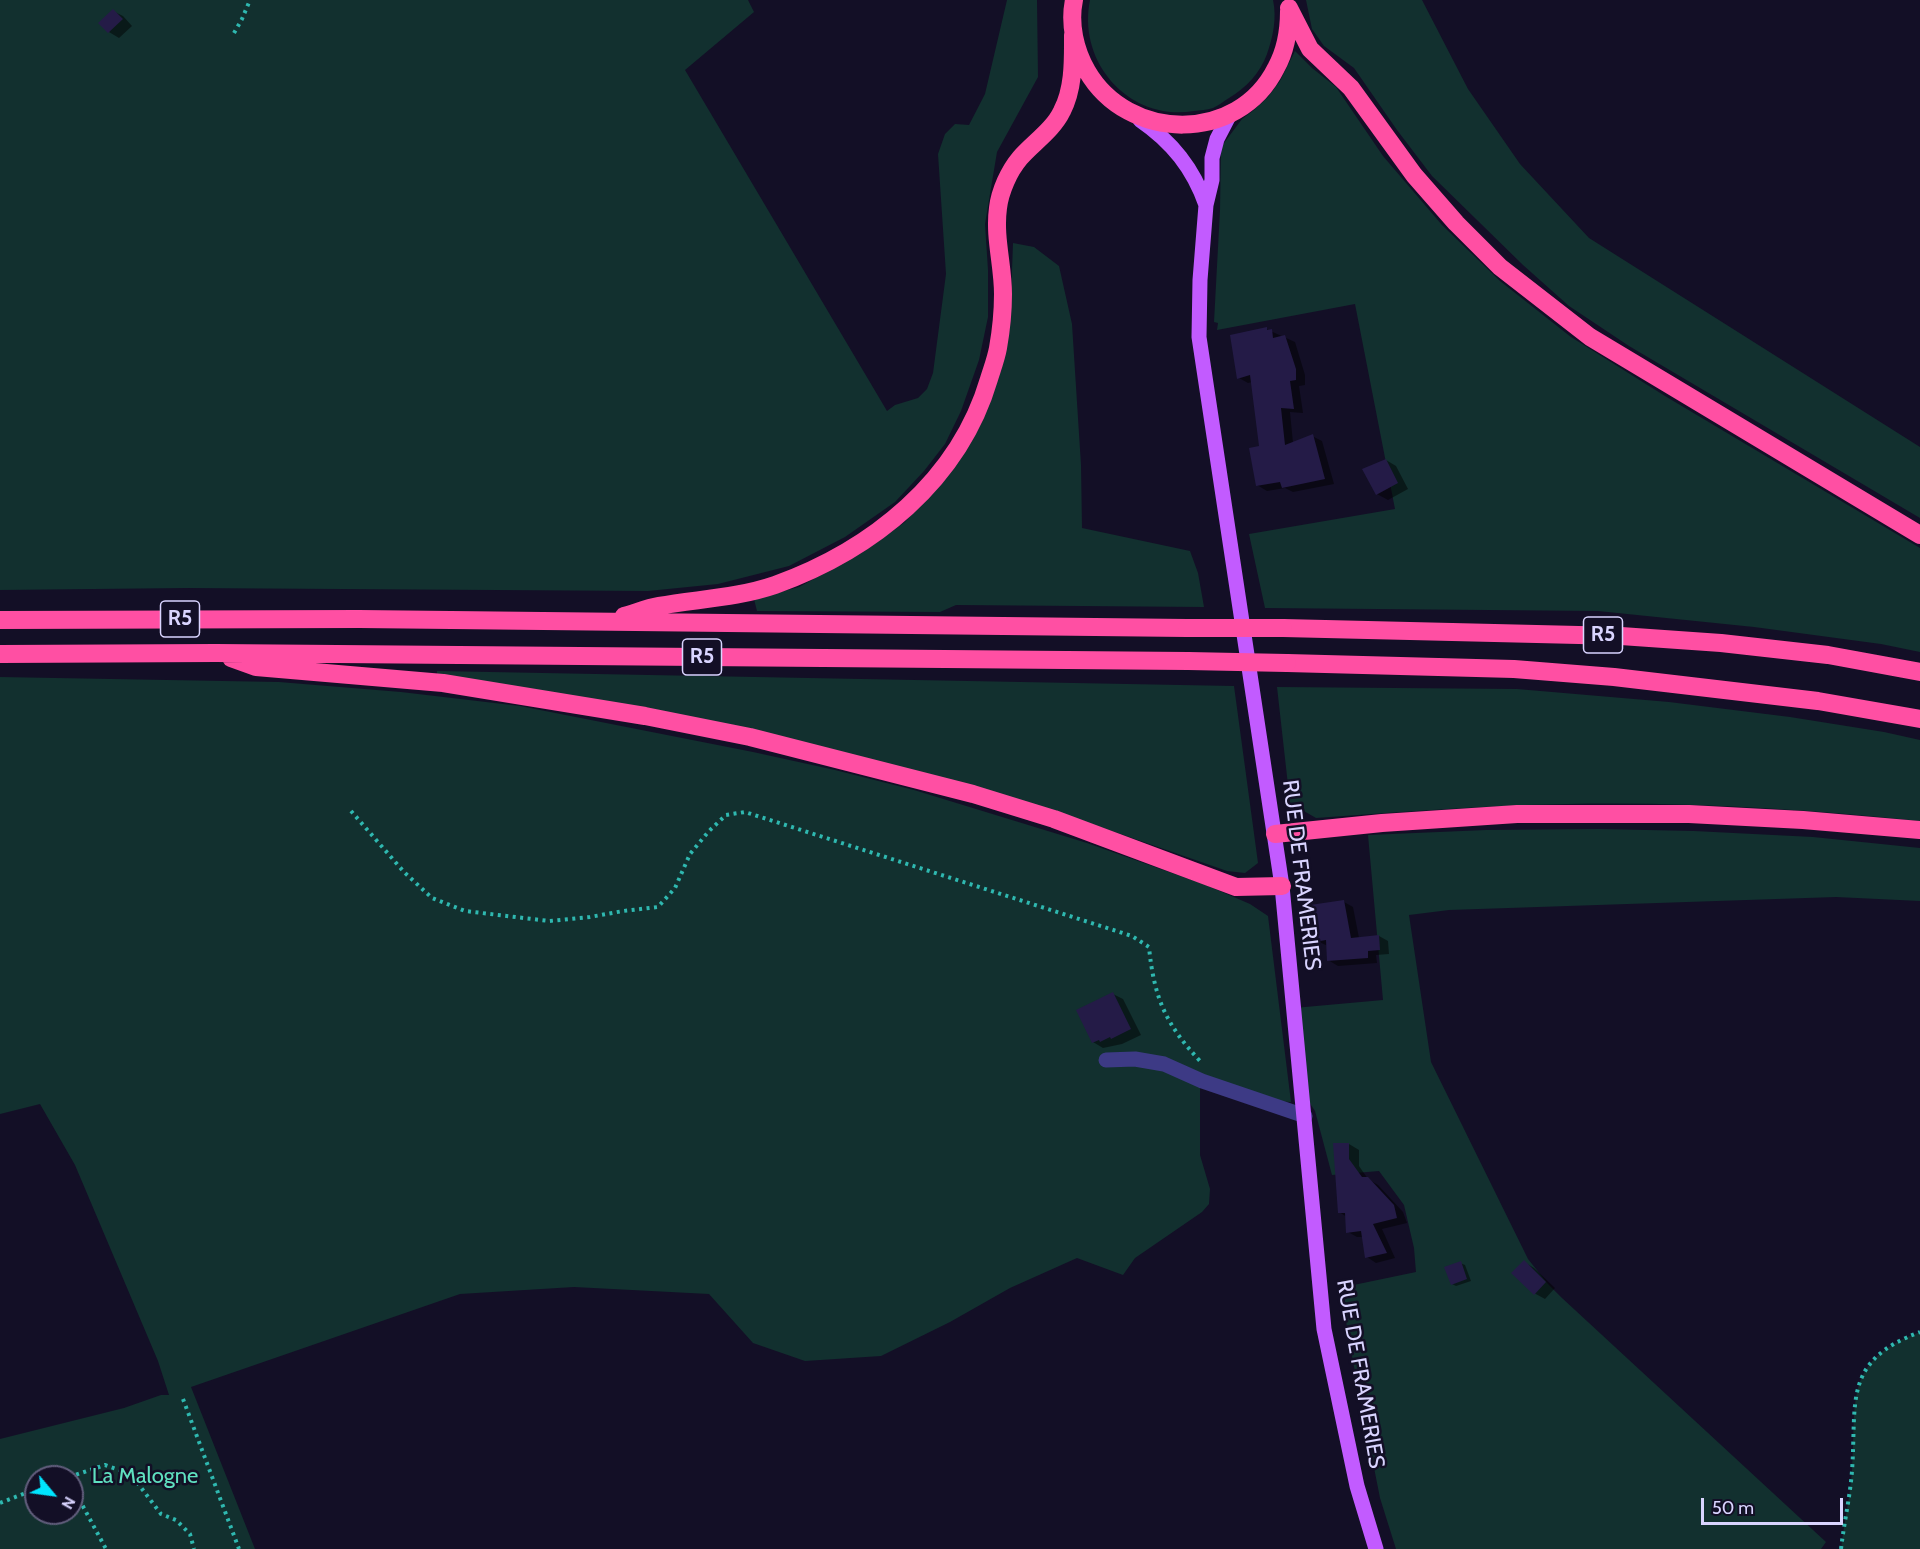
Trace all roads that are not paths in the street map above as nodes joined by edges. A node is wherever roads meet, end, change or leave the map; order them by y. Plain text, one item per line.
1 (1074, 0) edge
2 (1289, 4) edge
3 (1073, 35) junction
4 (1133, 114) junction
5 (1230, 114) junction
6 (1206, 205) junction
7 (1920, 535) edge
8 (0, 620) edge
9 (604, 622) junction
10 (216, 653) junction
11 (0, 654) edge
12 (1920, 672) edge
13 (1920, 719) edge
14 (1920, 830) edge
15 (1275, 834) junction
16 (1282, 886) junction
17 (1106, 1060) dead end
18 (1305, 1116) junction
19 (1376, 1549) edge

1 - 3 highway
2 - 5 highway
2 - 7 highway
3 - 4 highway
3 - 9 highway
4 - 5 highway
4 - 6 main road, RUE DE FRAMERIES
5 - 6 main road, RUE DE FRAMERIES
6 - 15 main road, RUE DE FRAMERIES
8 - 9 highway, R5
9 - 12 highway, R5, bridge
10 - 11 highway, R5
10 - 13 highway, R5, bridge
10 - 16 highway
14 - 15 highway
15 - 16 main road, RUE DE FRAMERIES
16 - 18 main road, RUE DE FRAMERIES
17 - 18 street
18 - 19 main road, RUE DE FRAMERIES

